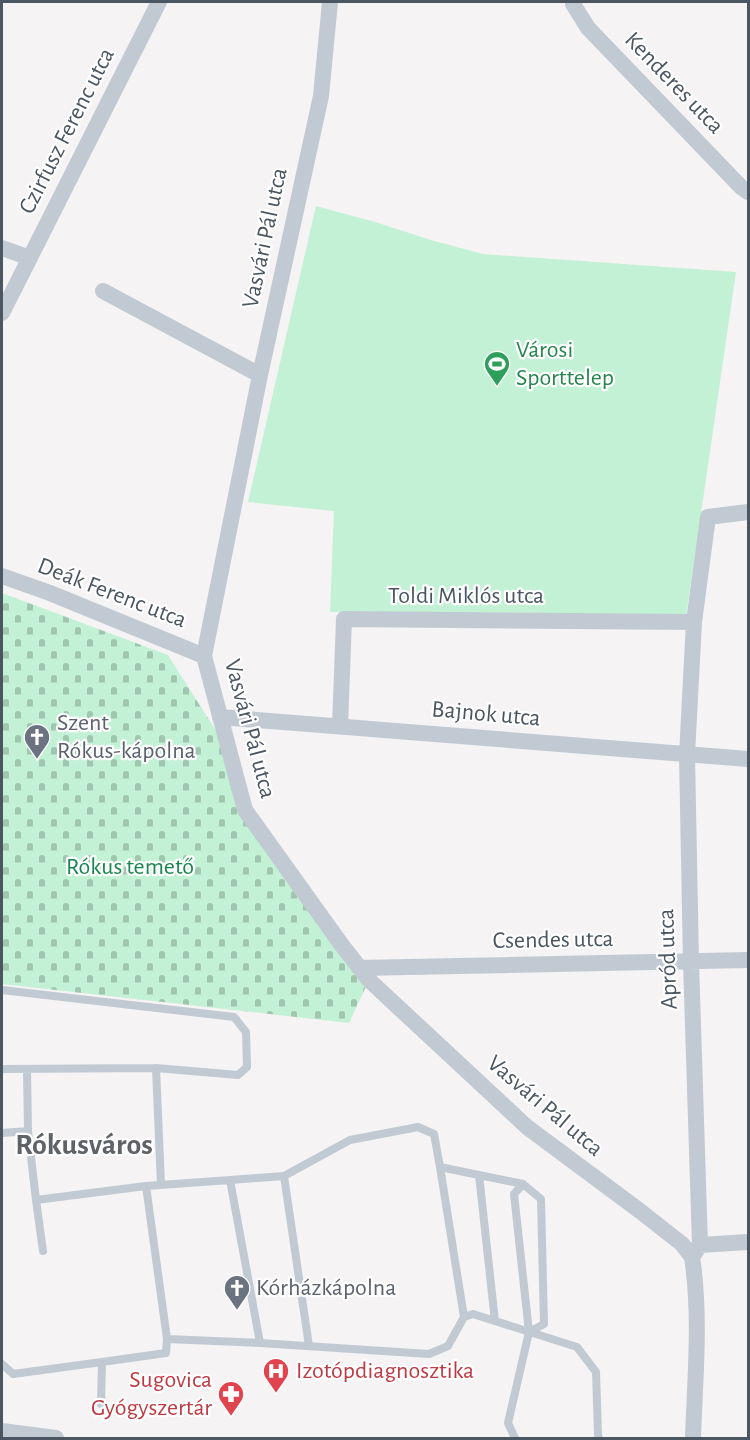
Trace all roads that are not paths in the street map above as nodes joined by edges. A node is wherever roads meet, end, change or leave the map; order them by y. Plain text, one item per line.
1 (330, 2) edge
2 (573, 2) edge
3 (152, 4) edge
4 (748, 192) edge
5 (2, 248) edge
6 (30, 258) junction
7 (103, 291) dead end
8 (2, 313) edge
9 (260, 375) junction
10 (748, 512) edge
11 (2, 576) edge
12 (694, 622) junction
13 (204, 656) junction
14 (220, 717) junction
15 (340, 726) junction
16 (687, 755) junction
17 (748, 759) edge
18 (748, 960) edge
19 (691, 962) junction
20 (359, 968) junction
21 (2, 990) edge
22 (156, 1068) junction
23 (2, 1069) edge
24 (27, 1069) junction
25 (28, 1131) junction
26 (2, 1133) edge
27 (440, 1167) junction
28 (479, 1175) junction
29 (284, 1176) junction
30 (230, 1180) junction
31 (523, 1184) junction
32 (161, 1185) junction
33 (146, 1186) junction
34 (36, 1200) junction
35 (748, 1242) edge
36 (43, 1251) dead end
37 (696, 1251) junction
38 (464, 1317) junction
39 (495, 1321) junction
40 (529, 1332) junction
41 (167, 1339) junction
42 (260, 1343) junction
43 (309, 1346) junction
44 (102, 1362) junction
45 (2, 1364) edge
46 (101, 1404) dead end
47 (2, 1431) edge
48 (56, 1438) edge
49 (515, 1438) edge
50 (599, 1438) edge
51 (693, 1438) edge

1 - 9 street, Vasvári Pál utca
2 - 4 street, Kenderes utca
3 - 6 street, Czirfusz Ferenc utca
5 - 6 street
6 - 8 street, Czirfusz Ferenc utca
7 - 9 street
9 - 13 street, Vasvári Pál utca
10 - 12 street, Apród utca
11 - 13 street, Deák Ferenc utca
12 - 15 street, Toldi Miklós utca
12 - 16 street, Apród utca
13 - 14 street, Vasvári Pál utca
14 - 15 street, Bajnok utca
14 - 20 street, Vasvári Pál utca
15 - 16 street, Bajnok utca
16 - 17 street, Bajnok utca
16 - 19 street, Apród utca
18 - 19 street, Csendes utca
19 - 20 street, Csendes utca
19 - 37 street, Apród utca
20 - 37 street, Vasvári Pál utca
21 - 22 lane
22 - 24 lane
22 - 32 lane
23 - 24 lane
24 - 25 lane
25 - 26 lane
25 - 34 lane
27 - 28 lane
27 - 29 lane
27 - 38 lane
28 - 31 lane
28 - 39 lane
29 - 30 lane
29 - 43 lane
30 - 32 lane
30 - 42 lane
31 - 40 lane
31 - 40 lane
32 - 33 lane
33 - 34 lane
33 - 41 lane
34 - 36 lane
35 - 37 street
37 - 51 street, Apród utca
38 - 39 lane
38 - 43 lane
39 - 40 lane
40 - 49 lane
40 - 50 lane
41 - 42 lane
41 - 44 lane
42 - 43 lane
44 - 45 lane
44 - 46 lane
47 - 48 street

